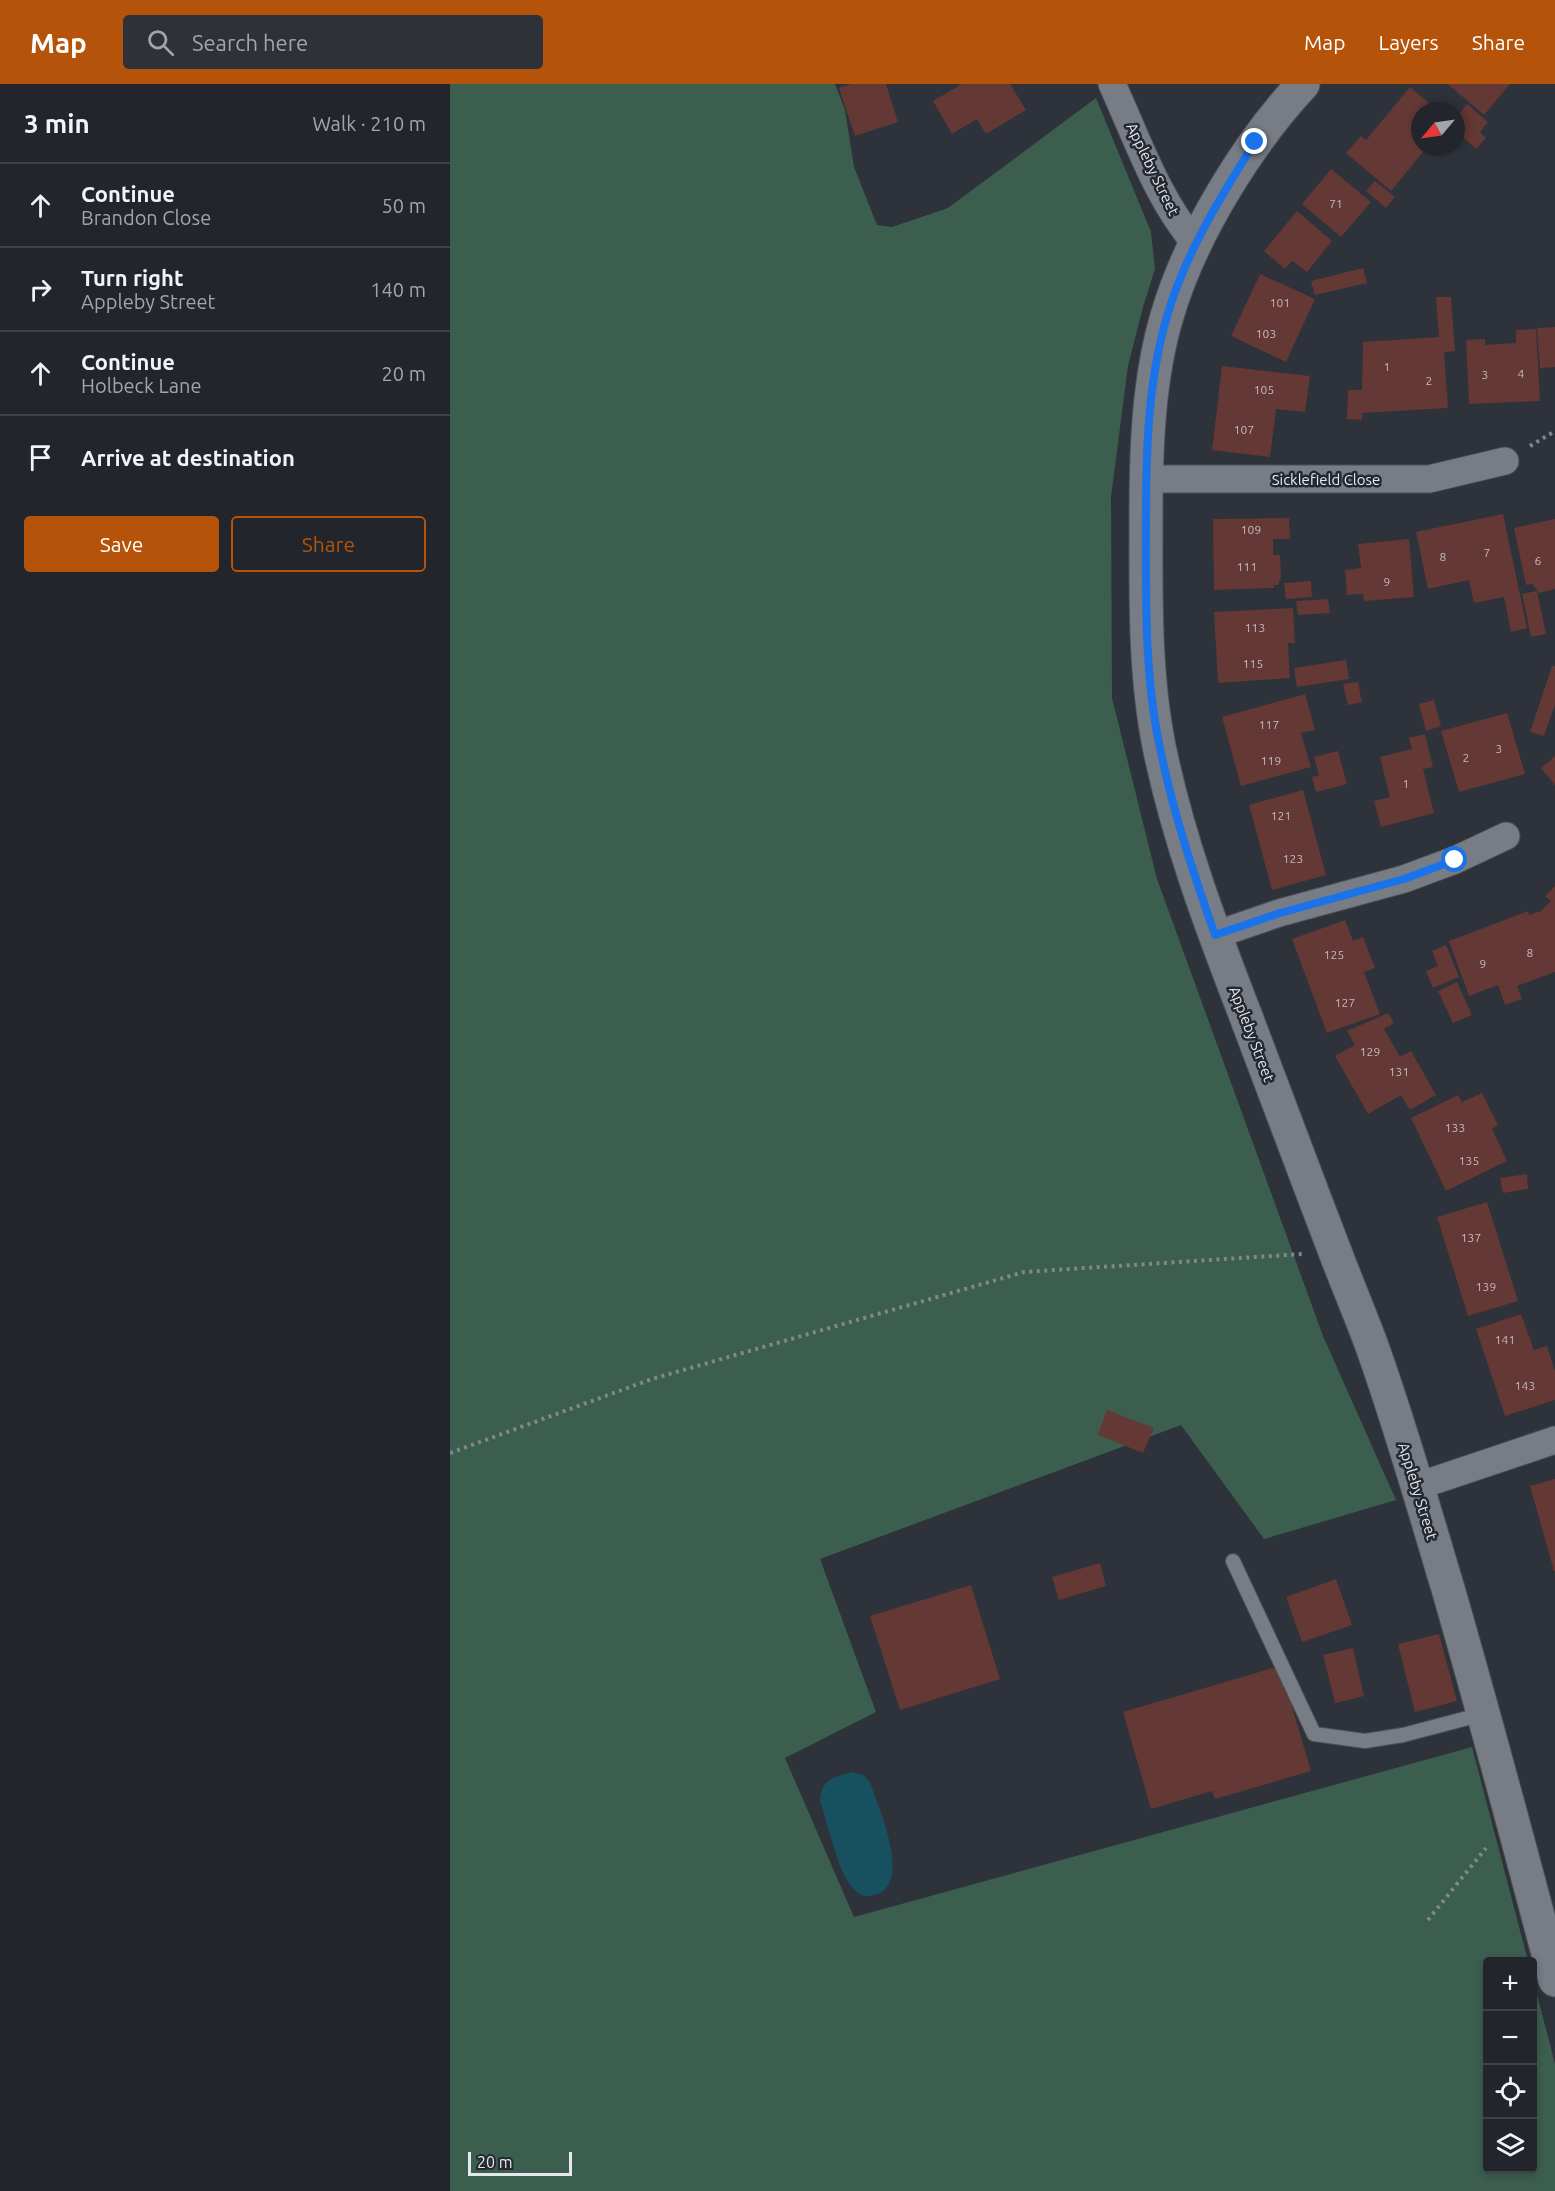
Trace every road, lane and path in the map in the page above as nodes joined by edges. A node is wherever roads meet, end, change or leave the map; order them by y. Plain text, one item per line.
1 (1112, 84) edge
2 (1303, 84) edge
3 (1196, 244) junction
4 (1505, 461) dead end
5 (1146, 478) junction
6 (1506, 836) dead end
7 (1215, 935) junction
8 (1335, 1252) junction
9 (1555, 1440) edge
10 (450, 1453) edge
11 (1418, 1486) junction
12 (1233, 1561) dead end
13 (1484, 1714) junction
14 (1515, 1827) junction
15 (1428, 1920) dead end
16 (1555, 1980) edge

1 - 3 street, Appleby Street
2 - 3 street
3 - 5 street, Appleby Street
4 - 5 street, Sicklefield Close
5 - 7 street, Appleby Street
6 - 7 street
7 - 8 street, Appleby Street
8 - 10 path
8 - 11 street, Appleby Street
9 - 11 street
11 - 13 street, Appleby Street
12 - 13 lane
13 - 14 street, Appleby Street
14 - 15 path
14 - 16 street, Appleby Street

